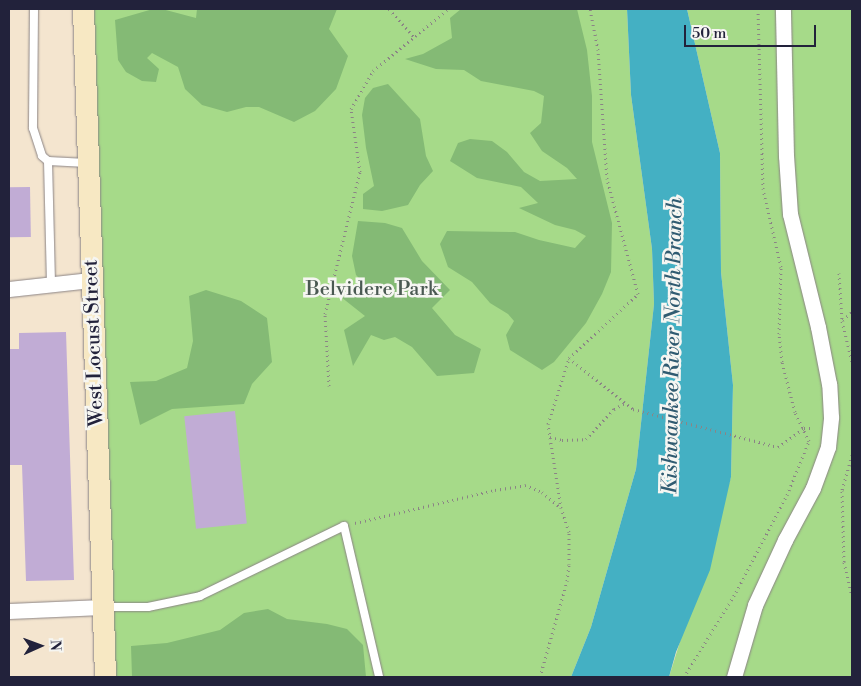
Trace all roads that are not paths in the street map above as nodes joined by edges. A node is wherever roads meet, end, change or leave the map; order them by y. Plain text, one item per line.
1 (34, 9) edge
2 (83, 9) edge
3 (784, 9) edge
4 (48, 161) junction
5 (88, 163) junction
6 (91, 280) junction
7 (51, 285) junction
8 (9, 289) edge
9 (102, 607) junction
10 (9, 611) edge
11 (105, 677) edge
12 (379, 677) edge
13 (734, 677) edge

1 - 4 lane
2 - 5 street, West Locust Street
3 - 13 street
4 - 5 lane
4 - 7 lane
5 - 6 street, West Locust Street
6 - 7 street
6 - 9 street, West Locust Street
7 - 8 street
9 - 10 street
9 - 11 street, West Locust Street
9 - 12 lane

